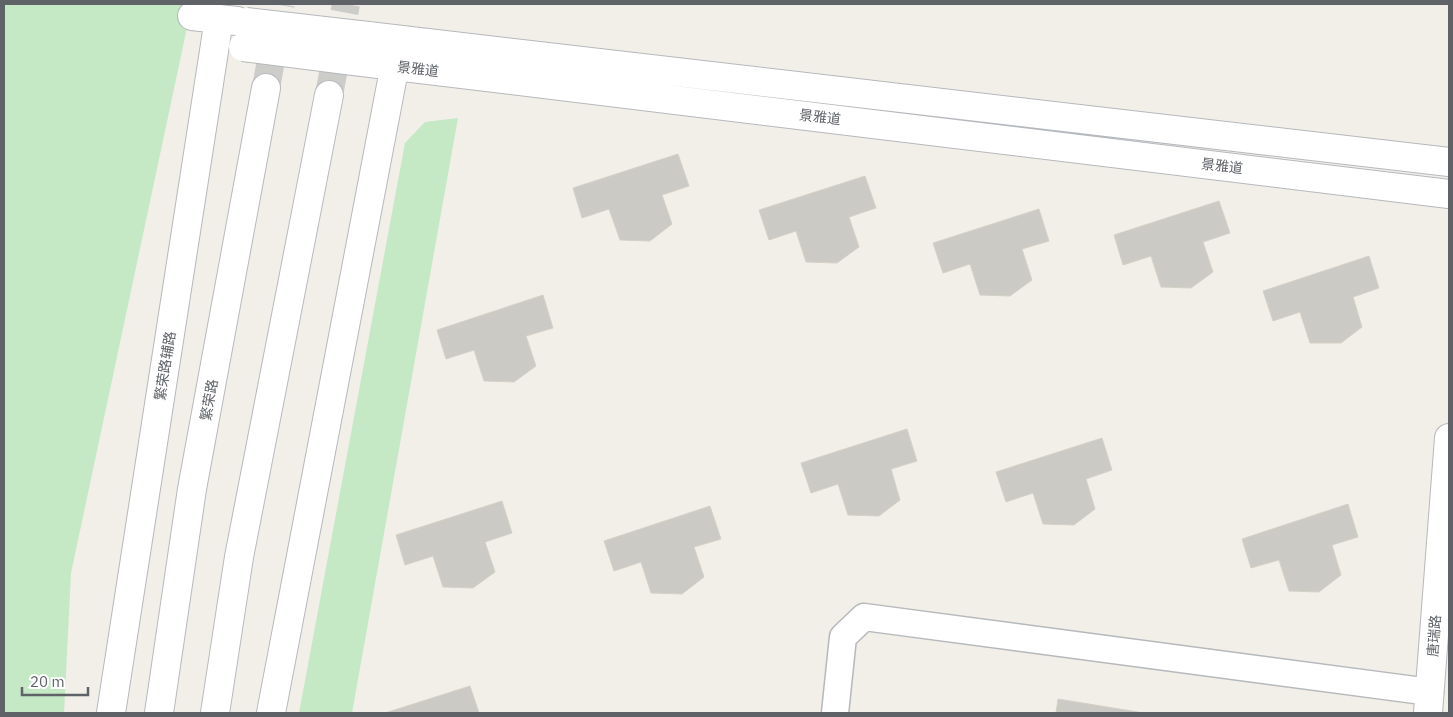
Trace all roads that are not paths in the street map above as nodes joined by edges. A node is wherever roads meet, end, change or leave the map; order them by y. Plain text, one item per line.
1 (204, 30) joint
2 (245, 35) junction
3 (400, 40) junction
4 (395, 66) junction
5 (266, 88) tunnel mouth
6 (329, 95) tunnel mouth
7 (1449, 162) edge
8 (1449, 194) edge
9 (1449, 438) edge
10 (1429, 703) edge
11 (111, 713) edge
12 (158, 713) edge
13 (215, 713) edge
14 (271, 713) edge
15 (835, 713) edge

1 - 2 street, 景雅道
1 - 11 street, 繁荣路辅路
2 - 3 street, 景雅道, bridge
2 - 4 street, 景雅道, bridge
3 - 4 street
3 - 7 street, 景雅道
4 - 8 street, 景雅道
4 - 14 street
5 - 12 street, 繁荣路
6 - 13 street
9 - 10 street, 唐瑞路
10 - 15 street

